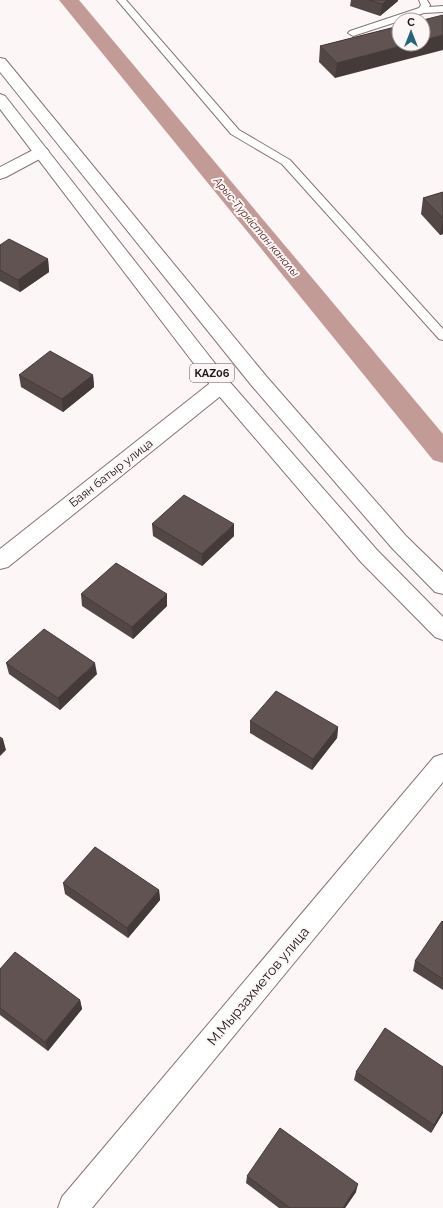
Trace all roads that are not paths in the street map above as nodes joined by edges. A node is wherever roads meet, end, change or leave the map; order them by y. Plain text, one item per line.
1 (121, 0) edge
2 (423, 5) edge
3 (443, 9) edge
4 (353, 33) dead end
5 (0, 62) edge
6 (0, 98) edge
7 (41, 152) junction
8 (0, 174) edge
9 (443, 336) edge
10 (221, 385) junction
11 (0, 560) edge
12 (443, 586) edge
13 (443, 631) edge
14 (443, 764) edge
15 (73, 1208) edge

1 - 9 lane
2 - 3 lane
2 - 4 lane
5 - 12 main road, KАZ06
6 - 7 main road, KАZ06
7 - 8 main road
7 - 10 main road, KАZ06
10 - 11 main road, Баян батыр улица
10 - 13 main road, KАZ06
14 - 15 main road, М.Мырзахметов улица

